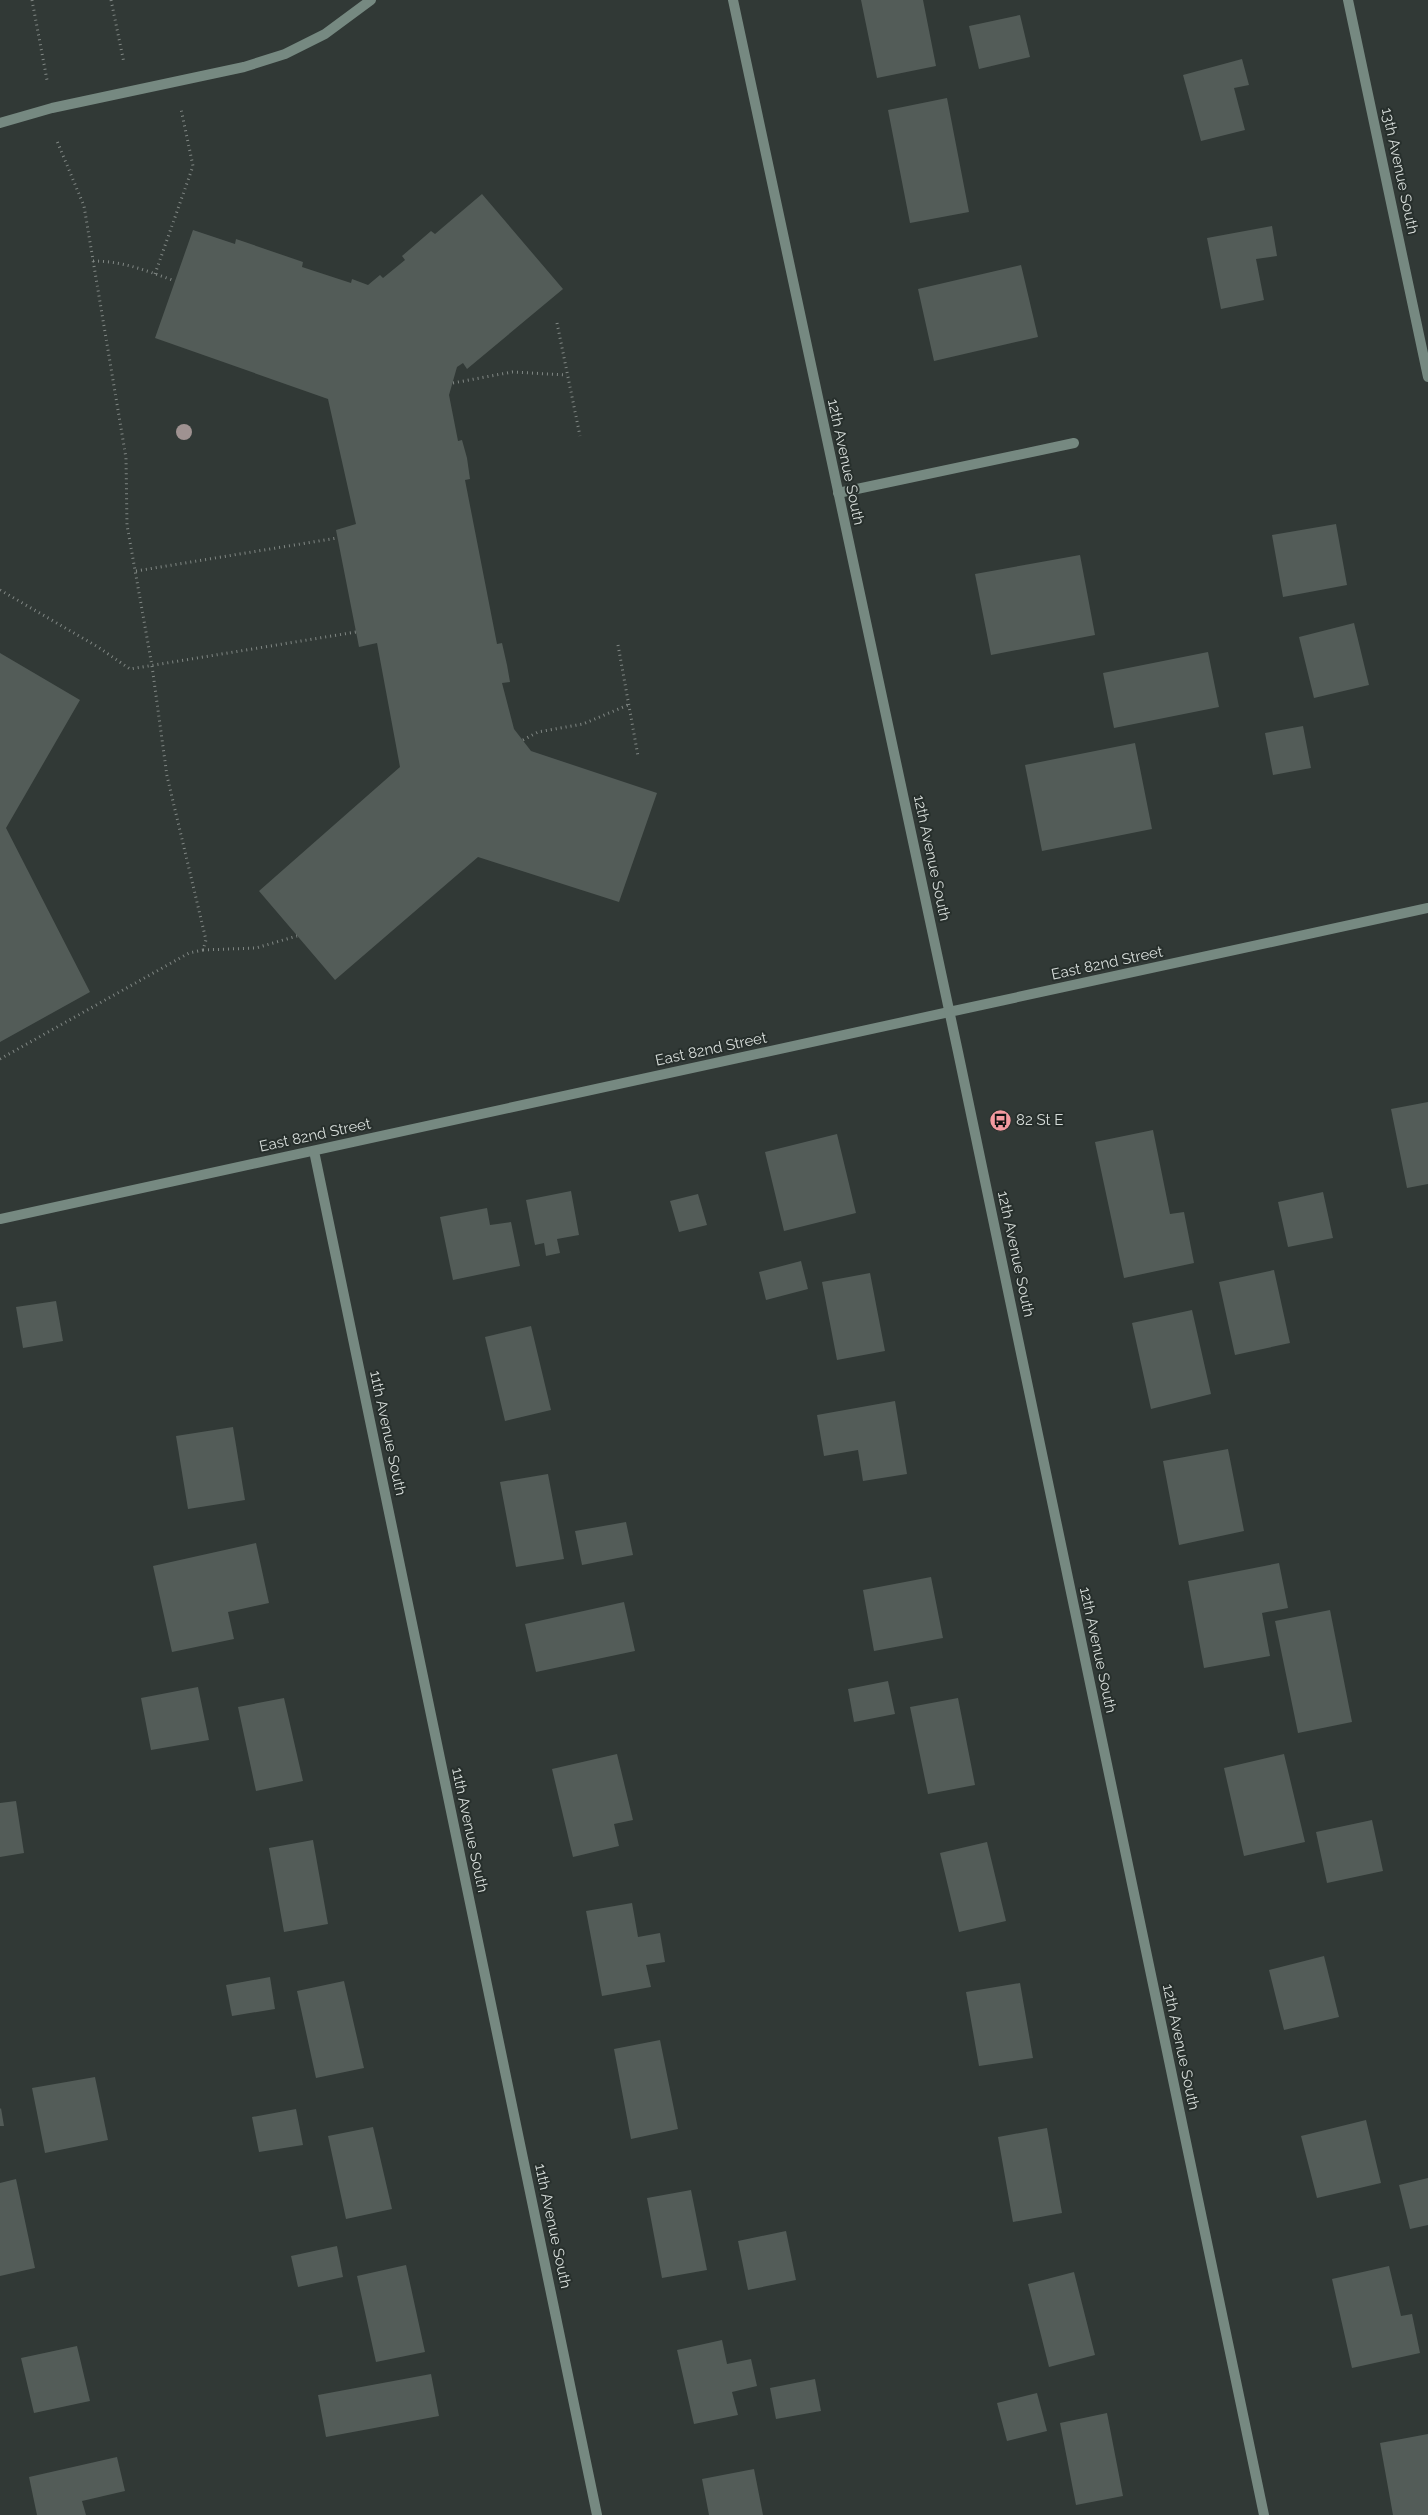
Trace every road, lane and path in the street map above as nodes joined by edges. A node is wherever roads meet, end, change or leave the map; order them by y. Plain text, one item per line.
1 (32, 0) edge
2 (111, 0) edge
3 (372, 0) edge
4 (733, 0) edge
5 (1348, 0) edge
6 (175, 82) junction
7 (130, 92) junction
8 (52, 108) junction
9 (0, 122) edge
10 (58, 141) dead end
11 (93, 261) junction
12 (155, 274) junction
13 (175, 281) dead end
14 (557, 323) dead end
15 (567, 376) junction
16 (1428, 377) edge
17 (453, 383) dead end
18 (580, 436) dead end
19 (1074, 443) dead end
20 (838, 493) junction
21 (337, 538) dead end
22 (136, 571) junction
23 (0, 590) edge
24 (356, 632) dead end
25 (618, 646) dead end
26 (152, 666) junction
27 (628, 705) junction
28 (523, 740) dead end
29 (638, 756) dead end
30 (1428, 908) edge
31 (297, 936) dead end
32 (203, 950) junction
33 (950, 1012) junction
34 (0, 1058) edge
35 (314, 1151) junction
36 (0, 1219) edge
37 (598, 2515) edge
38 (1264, 2515) edge

1 - 8 path
2 - 7 path
3 - 6 street
4 - 20 street, 12th Avenue South
5 - 16 street, 13th Avenue South
6 - 7 street
6 - 12 path
7 - 8 street
8 - 9 street
10 - 11 path
11 - 12 path
11 - 22 path
12 - 13 path
14 - 15 path
15 - 17 path
15 - 18 path
19 - 20 street
20 - 33 street, 12th Avenue South
21 - 22 path
22 - 26 path
23 - 26 path
24 - 26 path
25 - 27 path
26 - 32 path
27 - 28 path
27 - 29 path
30 - 33 street, East 82nd Street
31 - 32 path
32 - 34 path
33 - 35 street, East 82nd Street
33 - 38 street, 12th Avenue South
35 - 36 street, East 82nd Street
35 - 37 street, 11th Avenue South

